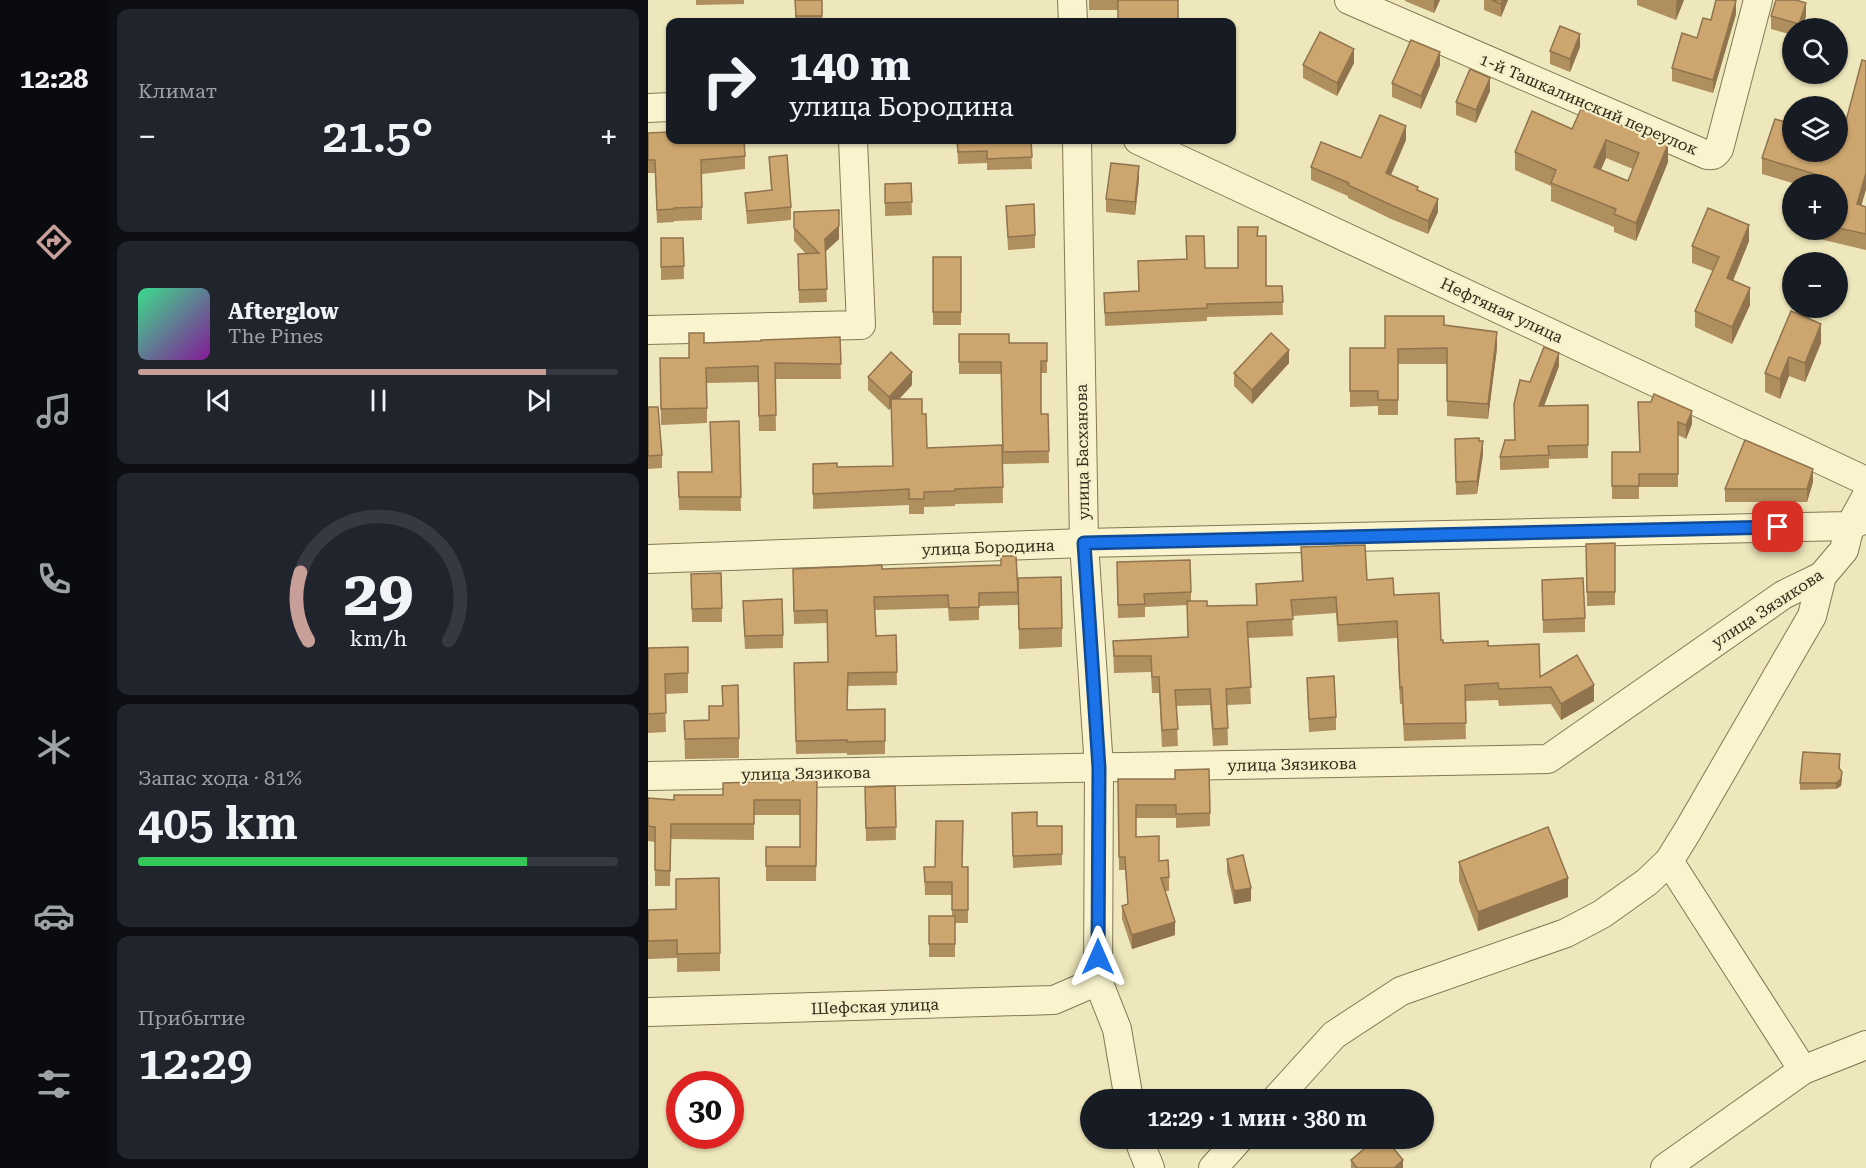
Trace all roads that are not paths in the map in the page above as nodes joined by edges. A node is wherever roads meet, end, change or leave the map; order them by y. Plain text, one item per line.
1 (1072, 0) edge
2 (1349, 0) edge
3 (1758, 0) edge
4 (1073, 18) edge
5 (666, 107) edge
6 (648, 108) edge
7 (853, 144) edge
8 (1077, 144) edge
9 (1147, 144) edge
10 (648, 330) edge
11 (1866, 481) edge
12 (1866, 497) edge
13 (1858, 522) edge
14 (1084, 543) junction
15 (648, 559) edge
16 (1822, 576) junction
17 (1099, 768) junction
18 (648, 776) edge
19 (1669, 861) junction
20 (1098, 981) junction
21 (648, 1012) edge
22 (1866, 1045) edge
23 (1803, 1070) junction
24 (1127, 1089) edge
25 (1285, 1089) edge
26 (1142, 1149) edge
27 (1230, 1149) edge
28 (1150, 1168) edge
29 (1213, 1168) edge
30 (1665, 1168) edge

1 - 4 street
2 - 3 street, 1-й Ташкалинский переулок
5 - 6 street
7 - 10 street
8 - 14 street, улица Басханова
9 - 11 street, Нефтяная улица
12 - 13 street, улица Зязикова
13 - 14 street, улица Бородина
13 - 16 street, улица Зязикова
14 - 15 street, улица Бородина
14 - 17 street, улица Басханова
16 - 17 street, улица Зязикова
16 - 19 street
17 - 18 street, улица Зязикова
17 - 20 street, улица Басханова
19 - 23 street
19 - 25 street
20 - 21 street, Шефская улица
20 - 24 street
22 - 23 street
23 - 30 street
26 - 28 street
27 - 29 street

